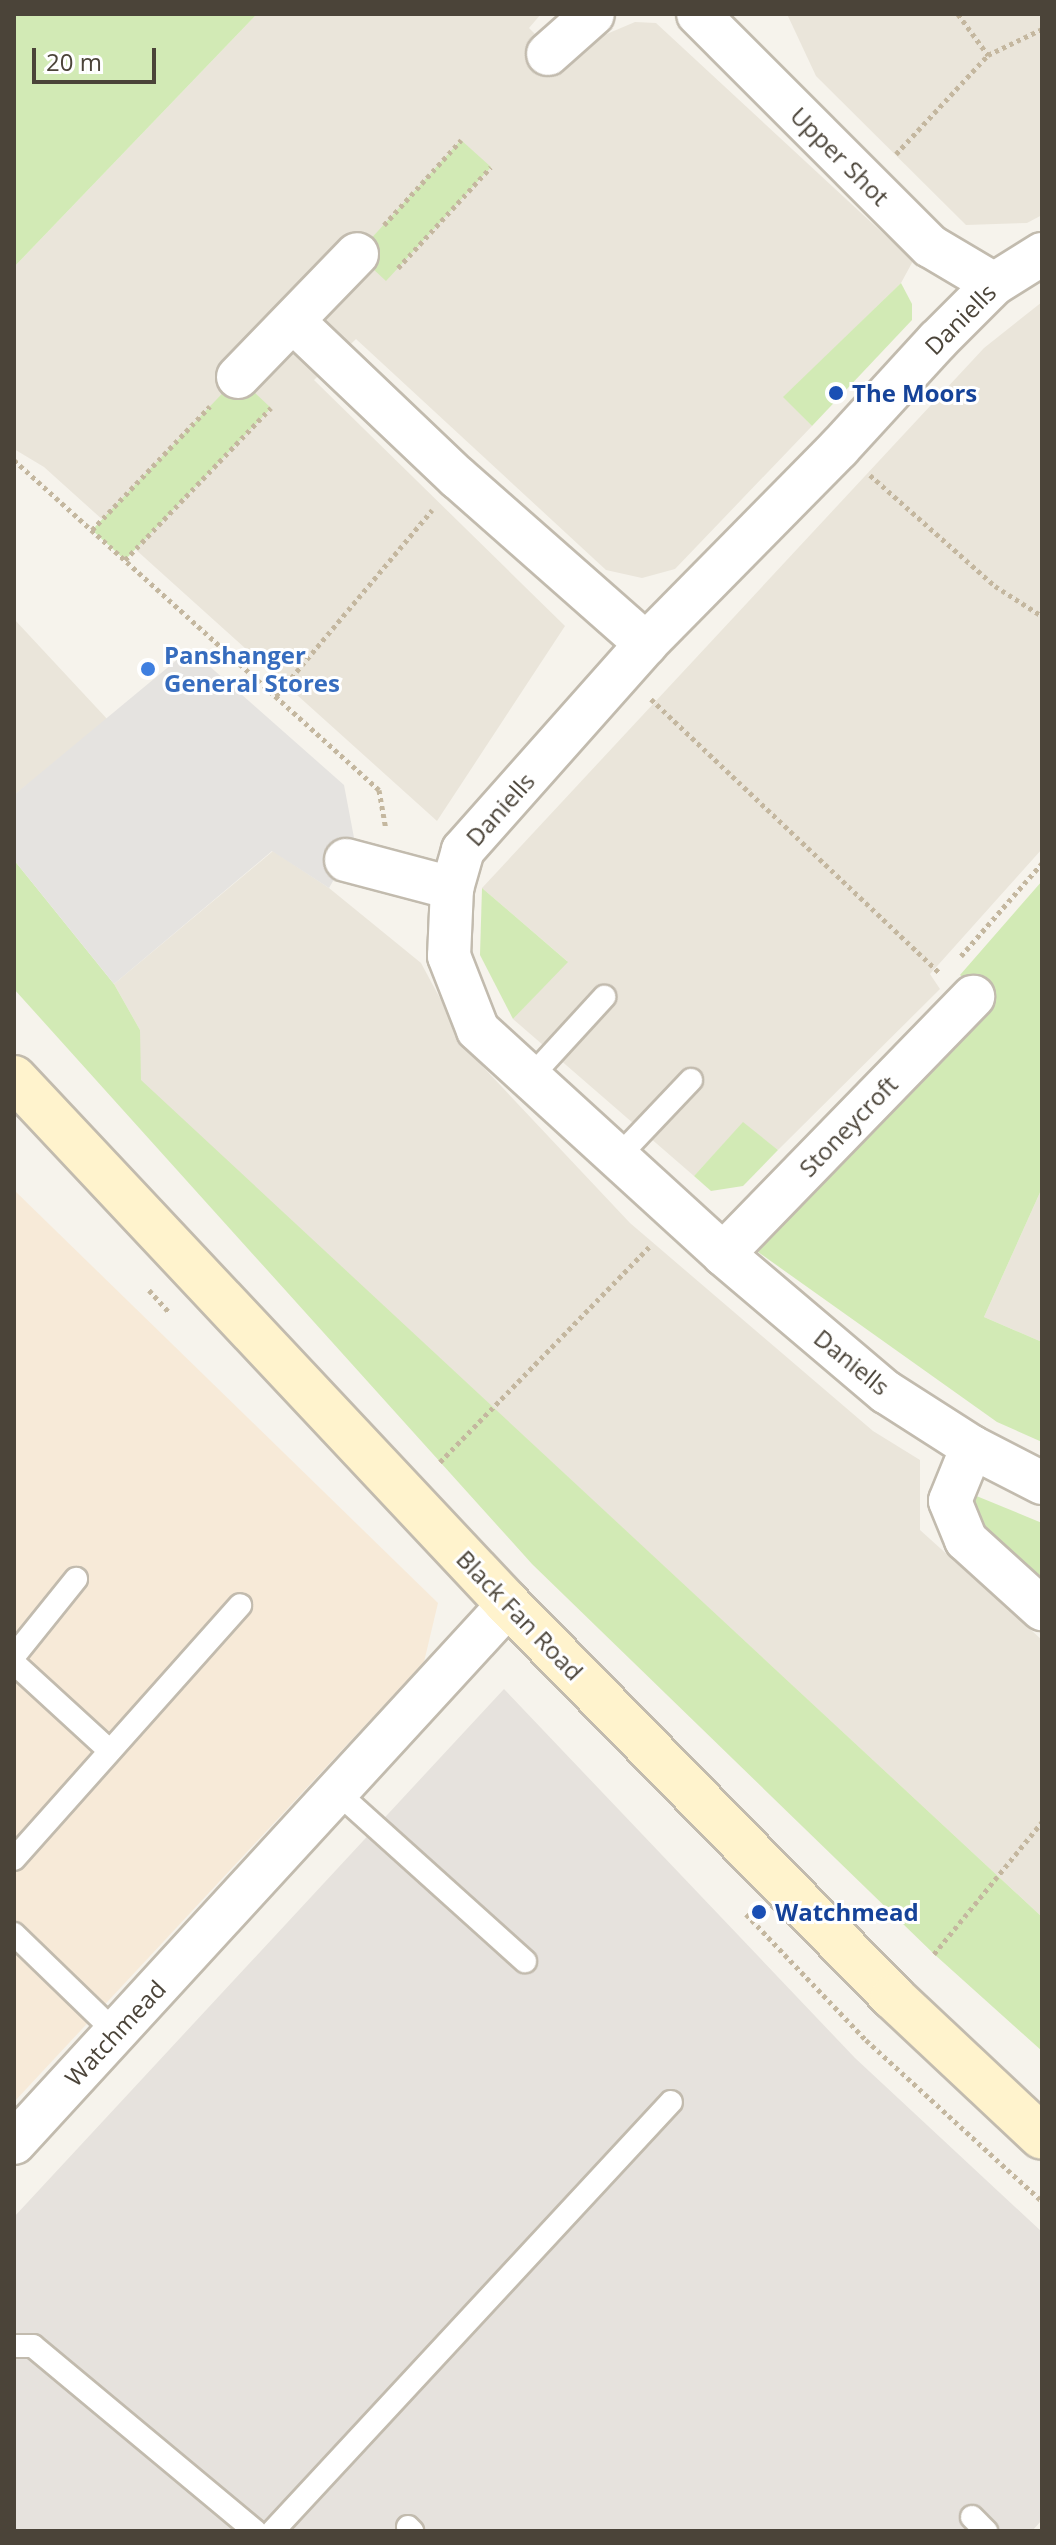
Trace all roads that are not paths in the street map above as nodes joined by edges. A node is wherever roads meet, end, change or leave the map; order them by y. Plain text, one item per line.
1 (593, 14) edge
2 (698, 14) edge
3 (548, 54) dead end
4 (357, 254) road end
5 (1042, 254) edge
6 (994, 284) junction
7 (295, 323) junction
8 (238, 377) road end
9 (635, 659) junction
10 (346, 860) dead end
11 (452, 888) junction
12 (604, 997) dead end
13 (973, 997) dead end
14 (14, 1078) edge
15 (528, 1080) junction
16 (691, 1080) dead end
17 (616, 1159) junction
18 (723, 1254) junction
19 (972, 1447) junction
20 (1042, 1483) edge
21 (76, 1579) dead end
22 (509, 1604) junction
23 (240, 1605) dead end
24 (1042, 1609) edge
25 (14, 1656) edge
26 (14, 1663) edge
27 (110, 1751) junction
28 (337, 1792) junction
29 (14, 1859) edge
30 (14, 1934) edge
31 (525, 1961) dead end
32 (116, 2033) junction
33 (671, 2102) dead end
34 (1042, 2137) edge
35 (14, 2143) edge
36 (14, 2346) edge
37 (255, 2531) edge
38 (273, 2531) edge

1 - 3 street
2 - 6 street, Upper Shot
4 - 7 street
5 - 6 street, Daniells
6 - 9 street, Daniells
7 - 8 street
7 - 9 street
9 - 11 street, Daniells
10 - 11 street
11 - 15 street, Daniells
12 - 15 lane
13 - 18 street, Stoneycroft
14 - 22 main road, Black Fan Road
15 - 17 street, Daniells
16 - 17 lane
17 - 18 street, Daniells
18 - 19 street, Daniells
19 - 20 street, Daniells
19 - 24 street
21 - 25 lane
22 - 28 street, Watchmead
22 - 34 main road, Black Fan Road
23 - 27 lane
26 - 27 lane
27 - 29 lane
28 - 31 lane
28 - 32 street, Watchmead
30 - 32 lane
32 - 35 street, Watchmead
33 - 38 lane
36 - 37 lane

